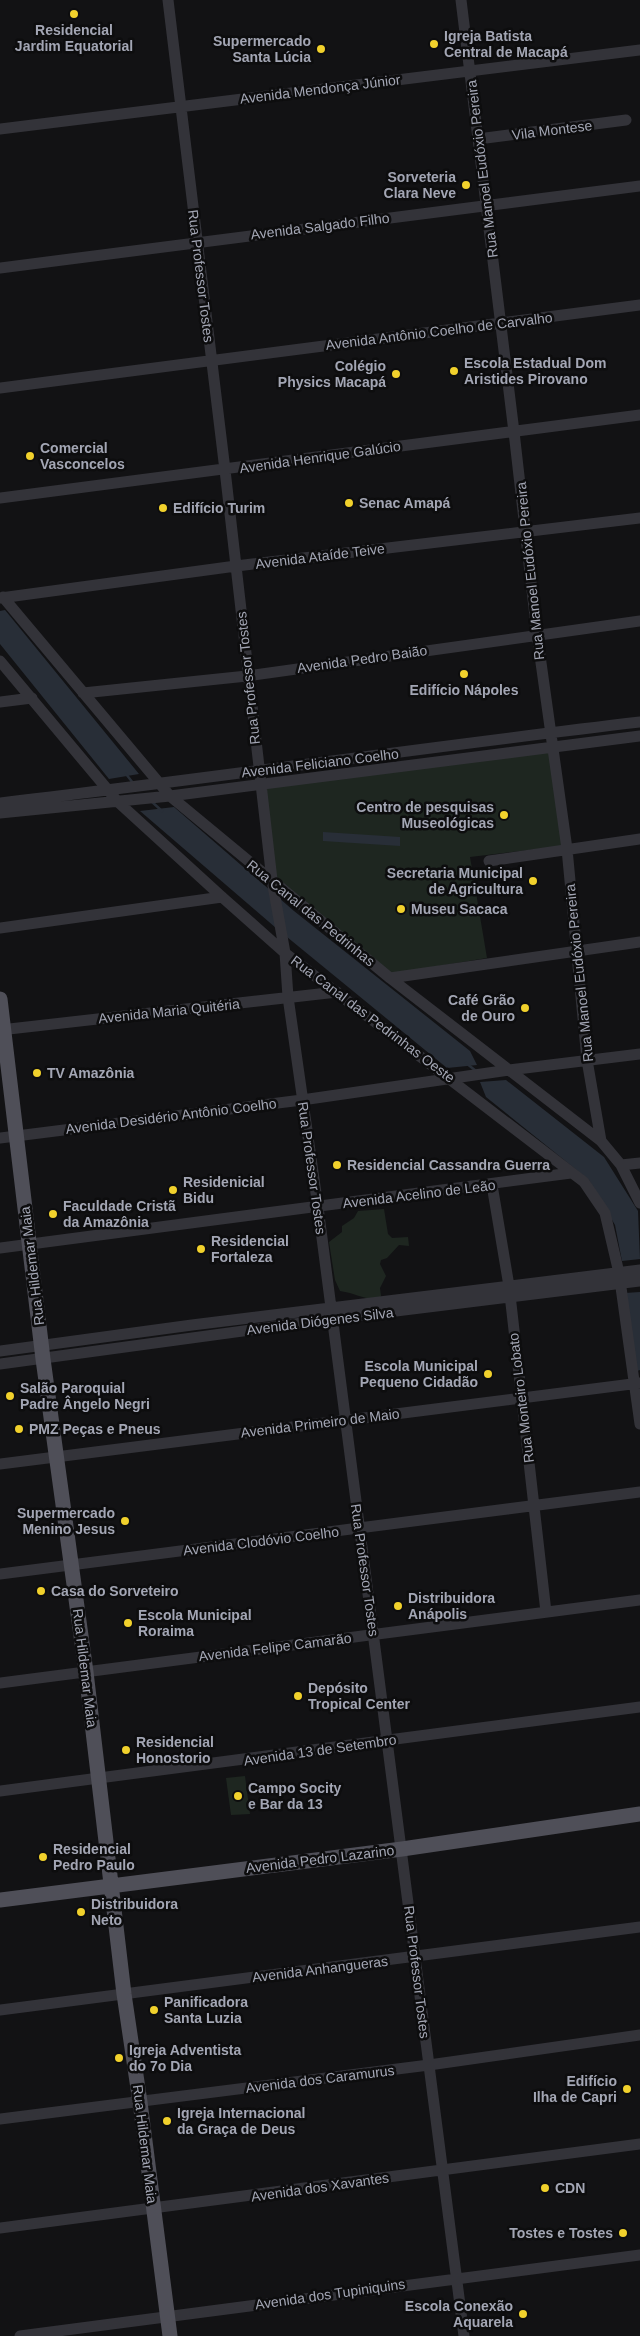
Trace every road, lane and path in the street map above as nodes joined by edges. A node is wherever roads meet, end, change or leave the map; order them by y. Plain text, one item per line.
1 (168, 0) edge
2 (461, 0) edge
3 (640, 50) edge
4 (470, 70) junction
5 (180, 107) junction
6 (626, 120) dead end
7 (0, 130) edge
8 (478, 139) junction
9 (640, 186) edge
10 (486, 204) junction
11 (196, 242) junction
12 (0, 268) edge
13 (640, 305) edge
14 (500, 323) junction
15 (211, 361) junction
16 (0, 388) edge
17 (640, 415) edge
18 (514, 432) junction
19 (226, 470) junction
20 (0, 498) edge
21 (640, 518) edge
22 (526, 531) junction
23 (236, 566) junction
24 (2, 597) edge
25 (640, 621) edge
26 (537, 634) junction
27 (0, 661) edge
28 (247, 676) junction
29 (83, 693) junction
30 (32, 698) junction
31 (0, 702) edge
32 (640, 722) edge
33 (550, 732) junction
34 (640, 736) edge
35 (470, 744) junction
36 (552, 746) junction
37 (472, 757) junction
38 (258, 770) junction
39 (158, 785) junction
40 (260, 785) junction
41 (107, 790) junction
42 (165, 797) junction
43 (118, 802) junction
44 (0, 803) edge
45 (0, 813) edge
46 (640, 839) edge
47 (567, 848) junction
48 (489, 861) dead end
49 (272, 885) junction
50 (222, 897) junction
51 (0, 928) edge
52 (640, 942) edge
53 (577, 950) junction
54 (285, 953) junction
55 (390, 978) junction
56 (337, 992) junction
57 (288, 998) junction
58 (0, 999) edge
59 (2, 1030) edge
60 (640, 1054) edge
61 (588, 1060) junction
62 (509, 1070) junction
63 (450, 1078) junction
64 (302, 1100) junction
65 (18, 1136) junction
66 (0, 1138) edge
67 (601, 1141) junction
68 (640, 1163) edge
69 (621, 1165) junction
70 (571, 1173) junction
71 (492, 1185) junction
72 (640, 1203) edge
73 (318, 1207) junction
74 (30, 1244) junction
75 (0, 1248) edge
76 (640, 1270) edge
77 (623, 1278) junction
78 (640, 1280) edge
79 (510, 1292) junction
80 (331, 1314) junction
81 (192, 1325) junction
82 (194, 1338) junction
83 (0, 1351) edge
84 (42, 1352) junction
85 (0, 1364) edge
86 (637, 1384) edge
87 (521, 1397) junction
88 (345, 1420) junction
89 (640, 1424) edge
90 (57, 1457) junction
91 (0, 1464) edge
92 (640, 1492) edge
93 (534, 1506) junction
94 (360, 1529) junction
95 (72, 1565) junction
96 (0, 1574) edge
97 (640, 1600) edge
98 (546, 1612) junction
99 (374, 1634) junction
100 (86, 1672) junction
101 (0, 1683) edge
102 (640, 1707) edge
103 (388, 1741) junction
104 (99, 1779) junction
105 (0, 1791) edge
106 (640, 1814) edge
107 (402, 1849) junction
108 (113, 1884) junction
109 (0, 1900) edge
110 (640, 1927) edge
111 (415, 1956) junction
112 (124, 1994) junction
113 (0, 2010) edge
114 (640, 2036) edge
115 (429, 2065) junction
116 (140, 2102) junction
117 (0, 2119) edge
118 (640, 2144) edge
119 (442, 2170) junction
120 (153, 2209) junction
121 (0, 2228) edge
122 (640, 2254) edge
123 (456, 2278) junction
124 (167, 2316) junction
125 (20, 2336) edge
126 (170, 2336) edge
127 (464, 2336) edge

1 - 5 street, Rua Professor Tostes
2 - 4 street, Rua Manoel Eudóxio Pereira
3 - 4 street, Avenida Mendonça Júnior
4 - 5 street, Avenida Mendonça Júnior
4 - 8 street, Rua Manoel Eudóxio Pereira
5 - 7 street, Avenida Mendonça Júnior
5 - 11 street, Rua Professor Tostes
6 - 8 street, Vila Montese
8 - 10 street, Rua Manoel Eudóxio Pereira
9 - 10 street, Avenida Salgado Filho
10 - 11 street, Avenida Salgado Filho
10 - 14 street, Rua Manoel Eudóxio Pereira
11 - 12 street, Avenida Salgado Filho
11 - 15 street, Rua Professor Tostes
13 - 14 street, Avenida Antônio Coelho de Carvalho
14 - 15 street, Avenida Antônio Coelho de Carvalho
14 - 18 street, Rua Manoel Eudóxio Pereira
15 - 16 street, Avenida Antônio Coelho de Carvalho
15 - 19 street, Rua Professor Tostes
17 - 18 street, Avenida Henrique Galúcio
18 - 19 street, Avenida Henrique Galúcio
18 - 22 street, Rua Manoel Eudóxio Pereira
19 - 20 street, Avenida Henrique Galúcio
19 - 23 street, Rua Professor Tostes
21 - 22 street, Avenida Ataíde Teive
22 - 23 street, Avenida Ataíde Teive
22 - 26 street, Rua Manoel Eudóxio Pereira
23 - 24 street, Avenida Ataíde Teive
23 - 28 street, Rua Professor Tostes
24 - 29 street, Rua Canal das Pedrinhas
25 - 26 street, Avenida Pedro Baião
26 - 28 street, Avenida Pedro Baião
26 - 33 street, Rua Manoel Eudóxio Pereira
27 - 30 street, Rua Canal das Pedrinhas Oeste
28 - 29 street, Avenida Pedro Baião
28 - 38 street, Rua Professor Tostes
29 - 39 street, Rua Canal das Pedrinhas
30 - 31 street
30 - 41 street, Rua Canal das Pedrinhas Oeste
32 - 33 street, Avenida Feliciano Coelho
33 - 35 street, Avenida Feliciano Coelho
33 - 36 street, Rua Manoel Eudóxio Pereira
34 - 36 street, Avenida Feliciano Coelho
35 - 37 street
35 - 38 street, Avenida Feliciano Coelho
36 - 37 street, Avenida Feliciano Coelho
36 - 47 street, Rua Manoel Eudóxio Pereira
37 - 40 street, Avenida Feliciano Coelho
38 - 39 street, Avenida Feliciano Coelho
38 - 40 street, Rua Professor Tostes
39 - 41 street, Avenida Feliciano Coelho
39 - 42 street, Rua Canal das Pedrinhas
40 - 42 street, Avenida Feliciano Coelho
40 - 49 street, Rua Professor Tostes
41 - 43 street, Rua Canal das Pedrinhas Oeste
41 - 44 street, Avenida Feliciano Coelho
42 - 43 street, Avenida Feliciano Coelho
42 - 49 street, Rua Canal das Pedrinhas
43 - 45 street, Avenida Feliciano Coelho
43 - 50 street, Rua Canal das Pedrinhas Oeste
46 - 47 street
47 - 48 street
47 - 53 street, Rua Manoel Eudóxio Pereira
49 - 54 street, Rua Professor Tostes
49 - 55 street, Rua Canal das Pedrinhas
50 - 51 street
50 - 54 street, Rua Canal das Pedrinhas Oeste
52 - 53 street
53 - 55 street
53 - 61 street, Rua Manoel Eudóxio Pereira
54 - 56 street, Rua Canal das Pedrinhas Oeste
54 - 57 street, Rua Professor Tostes
55 - 62 street, Rua Canal das Pedrinhas
56 - 57 street, Avenida Maria Quitéria
56 - 63 street, Rua Canal das Pedrinhas Oeste
57 - 59 street, Avenida Maria Quitéria
57 - 64 street, Rua Professor Tostes
58 - 59 main road, Rua Hildemar Maia
59 - 65 main road, Rua Hildemar Maia
60 - 61 street, Avenida Desidério Antônio Coelho
61 - 62 street, Avenida Desidério Antônio Coelho
61 - 67 street, Rua Manoel Eudóxio Pereira
62 - 63 street, Avenida Desidério Antônio Coelho
62 - 67 street, Rua Canal das Pedrinhas
63 - 64 street, Avenida Desidério Antônio Coelho
63 - 70 street, Rua Canal das Pedrinhas Oeste
64 - 65 street, Avenida Desidério Antônio Coelho
64 - 73 street, Rua Professor Tostes
65 - 66 street, Avenida Desidério Antônio Coelho
65 - 74 main road, Rua Hildemar Maia
67 - 69 street, Rua Canal das Pedrinhas
68 - 69 street
69 - 72 street, Rua Canal das Pedrinhas
70 - 71 street, Avenida Acelino de Leão
70 - 77 street, Rua Canal das Pedrinhas Oeste
71 - 73 street, Avenida Acelino de Leão
71 - 79 street, Rua Monteiro Lobato
73 - 74 street, Avenida Acelino de Leão
73 - 80 street, Rua Professor Tostes
74 - 75 street, Avenida Acelino de Leão
74 - 84 main road, Rua Hildemar Maia
76 - 77 street, Avenida Diógenes Silva
77 - 78 street, Avenida Diógenes Silva
77 - 79 street, Avenida Diógenes Silva
77 - 86 street, Rua Canal das Pedrinhas Oeste
79 - 80 street, Avenida Diógenes Silva
79 - 87 street, Rua Monteiro Lobato
80 - 81 street, Avenida Diógenes Silva
80 - 82 street, Avenida Diógenes Silva
80 - 88 street, Rua Professor Tostes
81 - 82 street
81 - 84 street, Avenida Diógenes Silva
82 - 84 street, Avenida Diógenes Silva
83 - 84 street, Avenida Diógenes Silva
84 - 85 street, Avenida Diógenes Silva
84 - 90 main road, Rua Hildemar Maia
86 - 87 street, Avenida Primeiro de Maio
86 - 89 street, Rua Canal das Pedrinhas Oeste
87 - 88 street, Avenida Primeiro de Maio
87 - 93 street, Rua Monteiro Lobato
88 - 90 street, Avenida Primeiro de Maio
88 - 94 street, Rua Professor Tostes
90 - 91 street, Avenida Primeiro de Maio
90 - 95 main road, Rua Hildemar Maia
92 - 93 street, Avenida Clodóvio Coelho
93 - 94 street, Avenida Clodóvio Coelho
93 - 98 street, Rua Monteiro Lobato
94 - 95 street, Avenida Clodóvio Coelho
94 - 99 street, Rua Professor Tostes
95 - 96 street, Avenida Clodóvio Coelho
95 - 100 main road, Rua Hildemar Maia
97 - 98 street, Avenida Felipe Camarão
98 - 99 street, Avenida Felipe Camarão
99 - 100 street, Avenida Felipe Camarão
99 - 103 street, Rua Professor Tostes
100 - 101 street, Avenida Felipe Camarão
100 - 104 main road, Rua Hildemar Maia
102 - 103 street, Avenida 13 de Setembro
103 - 104 street, Avenida 13 de Setembro
103 - 107 street, Rua Professor Tostes
104 - 105 street, Avenida 13 de Setembro
104 - 108 main road, Rua Hildemar Maia
106 - 107 main road, Avenida Pedro Lazarino
107 - 108 main road, Avenida Pedro Lazarino
107 - 111 street, Rua Professor Tostes
108 - 109 main road, Avenida Pedro Lazarino
108 - 112 main road, Rua Hildemar Maia
110 - 111 street, Avenida Anhangueras
111 - 112 street, Avenida Anhangueras
111 - 115 street, Rua Professor Tostes
112 - 113 street, Avenida Anhangueras
112 - 116 main road, Rua Hildemar Maia
114 - 115 street, Avenida dos Caramurus
115 - 116 street, Avenida dos Caramurus
115 - 119 street, Rua Professor Tostes
116 - 117 street, Avenida dos Caramurus
116 - 120 main road, Rua Hildemar Maia
118 - 119 street, Avenida dos Xavantes
119 - 120 street, Avenida dos Xavantes
119 - 123 street, Rua Professor Tostes
120 - 121 street, Avenida dos Xavantes
120 - 124 main road, Rua Hildemar Maia
122 - 123 street, Avenida dos Tupiniquins
123 - 124 street, Avenida dos Tupiniquins
123 - 127 street, Rua Professor Tostes
124 - 125 street, Avenida dos Tupiniquins
124 - 126 main road, Rua Hildemar Maia

